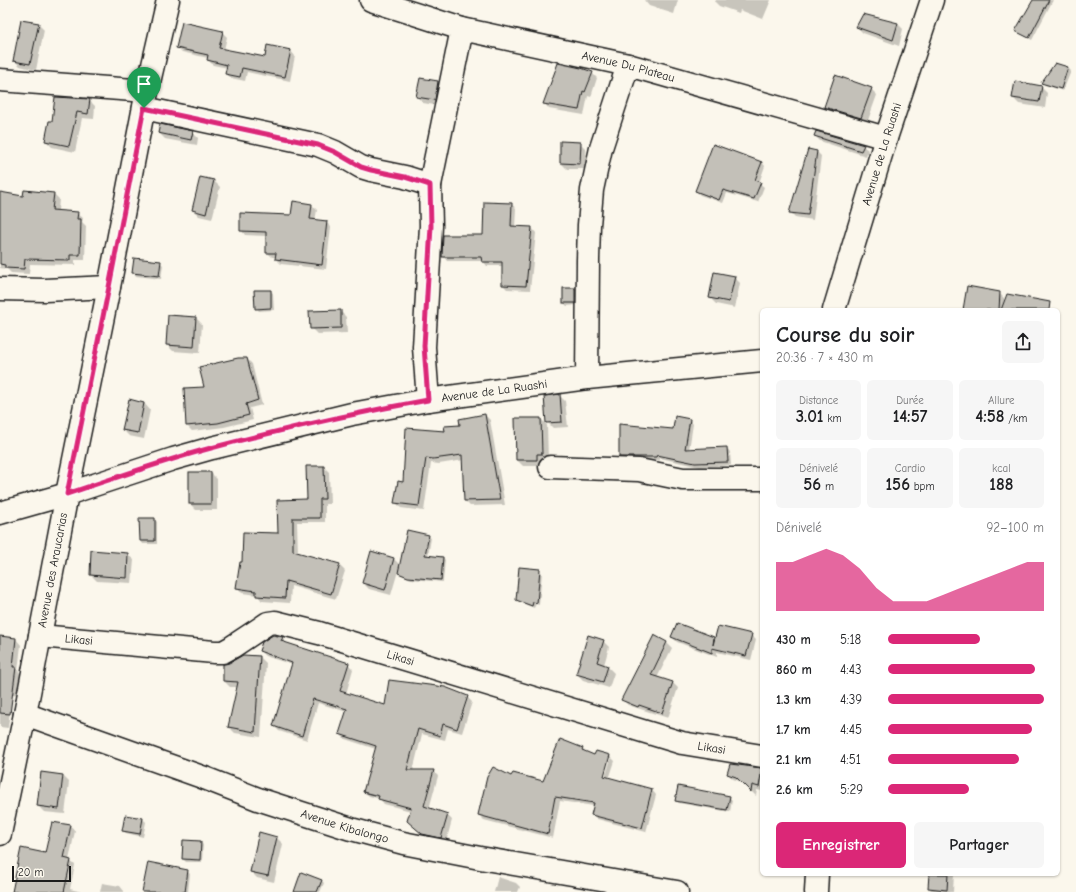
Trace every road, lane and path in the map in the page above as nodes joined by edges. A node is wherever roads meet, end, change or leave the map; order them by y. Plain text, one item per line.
1 (168, 0) edge
2 (371, 0) edge
3 (932, 0) edge
4 (462, 29) junction
5 (628, 66) junction
6 (0, 80) edge
7 (146, 99) junction
8 (886, 138) junction
9 (430, 185) junction
10 (109, 287) junction
11 (0, 289) edge
12 (835, 308) edge
13 (760, 361) edge
14 (588, 378) junction
15 (428, 400) junction
16 (550, 467) dead end
17 (760, 480) edge
18 (67, 494) junction
19 (0, 513) edge
20 (40, 636) junction
21 (25, 714) junction
22 (760, 756) edge
23 (0, 834) edge
24 (817, 876) edge
25 (677, 892) edge
26 (816, 892) edge

1 - 7 street, Avenue des Araucarias
2 - 4 street, Avenue Du Plateau
3 - 8 street, Avenue de La Ruashi
4 - 5 street, Avenue Du Plateau
4 - 9 street
5 - 8 street, Avenue Du Plateau
5 - 14 street
6 - 7 street
7 - 9 street
7 - 10 street, Avenue des Araucarias
8 - 12 street, Avenue de La Ruashi
9 - 15 street
10 - 11 street
10 - 18 street, Avenue des Araucarias
13 - 14 street, Avenue de La Ruashi
14 - 15 street, Avenue de La Ruashi
15 - 18 street, Avenue de La Ruashi
16 - 17 street
18 - 19 street, Avenue de La Ruashi
18 - 20 street, Avenue des Araucarias
20 - 21 street, Avenue des Araucarias
20 - 22 street, Likasi
21 - 23 street, Avenue des Araucarias
21 - 25 street, Avenue Kibalongo
24 - 26 street

